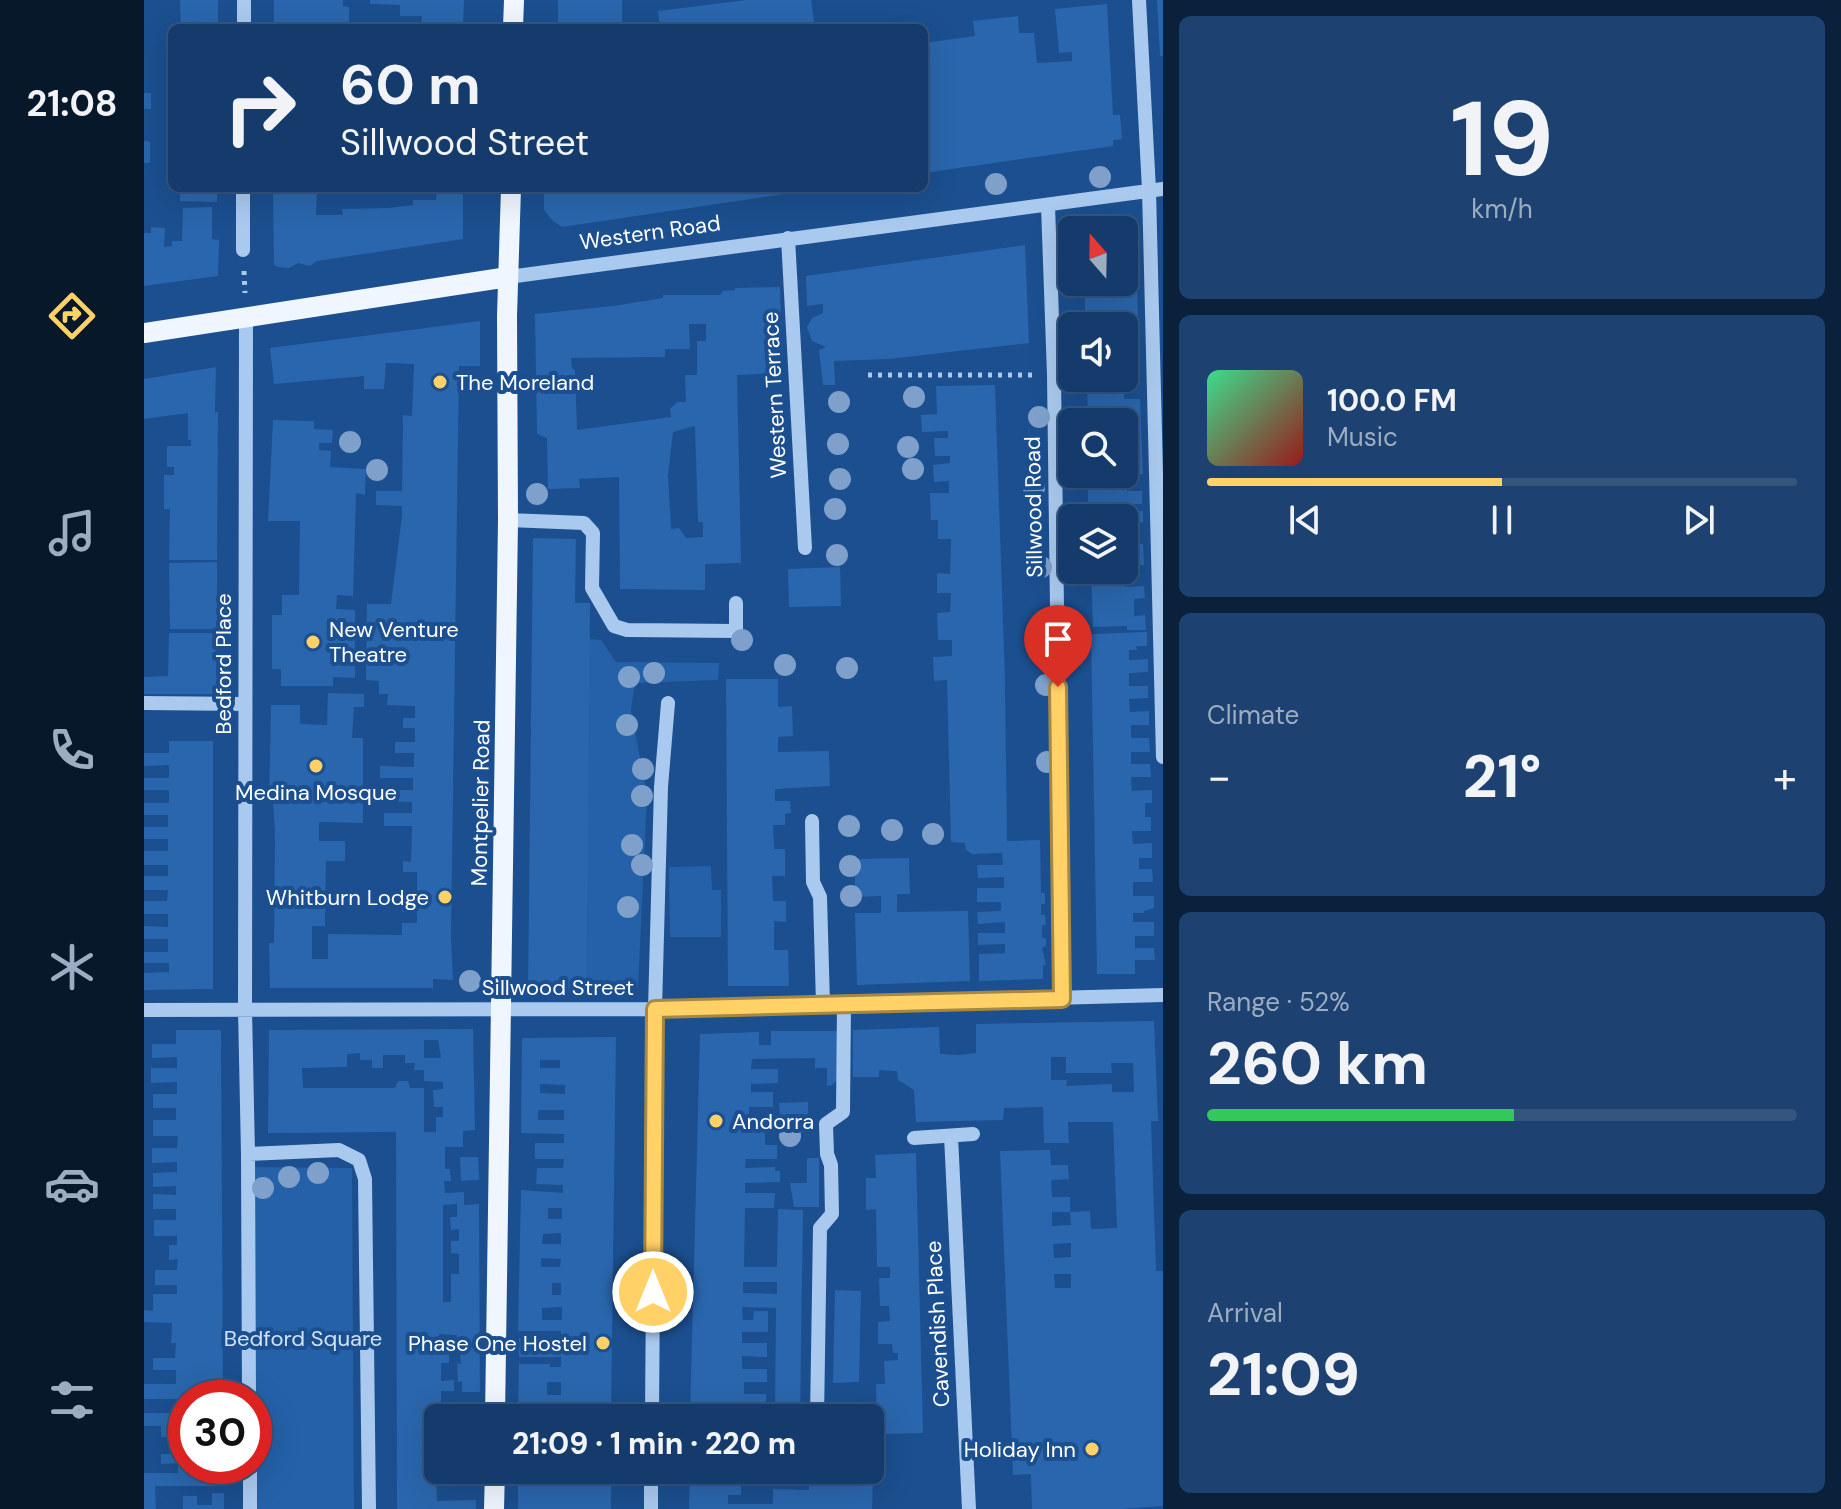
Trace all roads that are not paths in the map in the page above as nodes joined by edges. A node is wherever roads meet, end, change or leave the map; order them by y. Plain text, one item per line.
1 (244, 0) edge
2 (514, 0) edge
3 (1139, 0) edge
4 (244, 24) edge
5 (513, 24) edge
6 (1156, 189) edge
7 (243, 192) edge
8 (511, 192) edge
9 (1048, 206) junction
10 (788, 238) junction
11 (243, 250) road end
12 (508, 277) junction
13 (246, 318) junction
14 (144, 333) edge
15 (508, 520) junction
16 (805, 548) dead end
17 (736, 603) dead end
18 (144, 703) edge
19 (668, 703) dead end
20 (245, 704) junction
21 (1163, 757) edge
22 (812, 821) dead end
23 (1163, 995) edge
24 (1062, 999) junction
25 (823, 1004) junction
26 (844, 1004) junction
27 (502, 1008) junction
28 (245, 1009) junction
29 (655, 1009) junction
30 (144, 1010) edge
31 (973, 1134) dead end
32 (951, 1136) junction
33 (914, 1138) dead end
34 (248, 1154) junction
35 (249, 1380) edge
36 (495, 1404) edge
37 (652, 1404) edge
38 (817, 1404) edge
39 (250, 1484) edge
40 (495, 1484) edge
41 (651, 1484) edge
42 (250, 1509) edge
43 (369, 1509) edge
44 (494, 1509) edge
45 (651, 1509) edge
46 (969, 1509) edge

1 - 4 street
2 - 5 main road
3 - 6 street
6 - 9 street, Western Road
6 - 21 street
7 - 11 street
8 - 12 main road, Montpelier Road
9 - 10 street, Western Road
9 - 24 street, Sillwood Road
10 - 12 street, Western Road
10 - 16 street, Western Terrace
12 - 13 main road, Western Road
12 - 15 main road, Montpelier Road
13 - 14 main road, Western Road
13 - 20 street, Bedford Place
15 - 17 street
15 - 27 main road, Montpelier Road
18 - 20 street
19 - 29 street
20 - 28 street, Bedford Place
22 - 25 street
23 - 24 street, Sillwood Street
24 - 26 street, Sillwood Street
25 - 26 street, Sillwood Street
25 - 29 street, Sillwood Street
26 - 38 street
27 - 28 street, Sillwood Street
27 - 29 street, Sillwood Street
27 - 36 main road, Montpelier Road
28 - 30 street, Sillwood Street
28 - 34 street
29 - 37 street
31 - 32 street
32 - 33 street
32 - 46 street, Cavendish Place
34 - 35 street
34 - 43 street
39 - 42 street
40 - 44 main road
41 - 45 street

